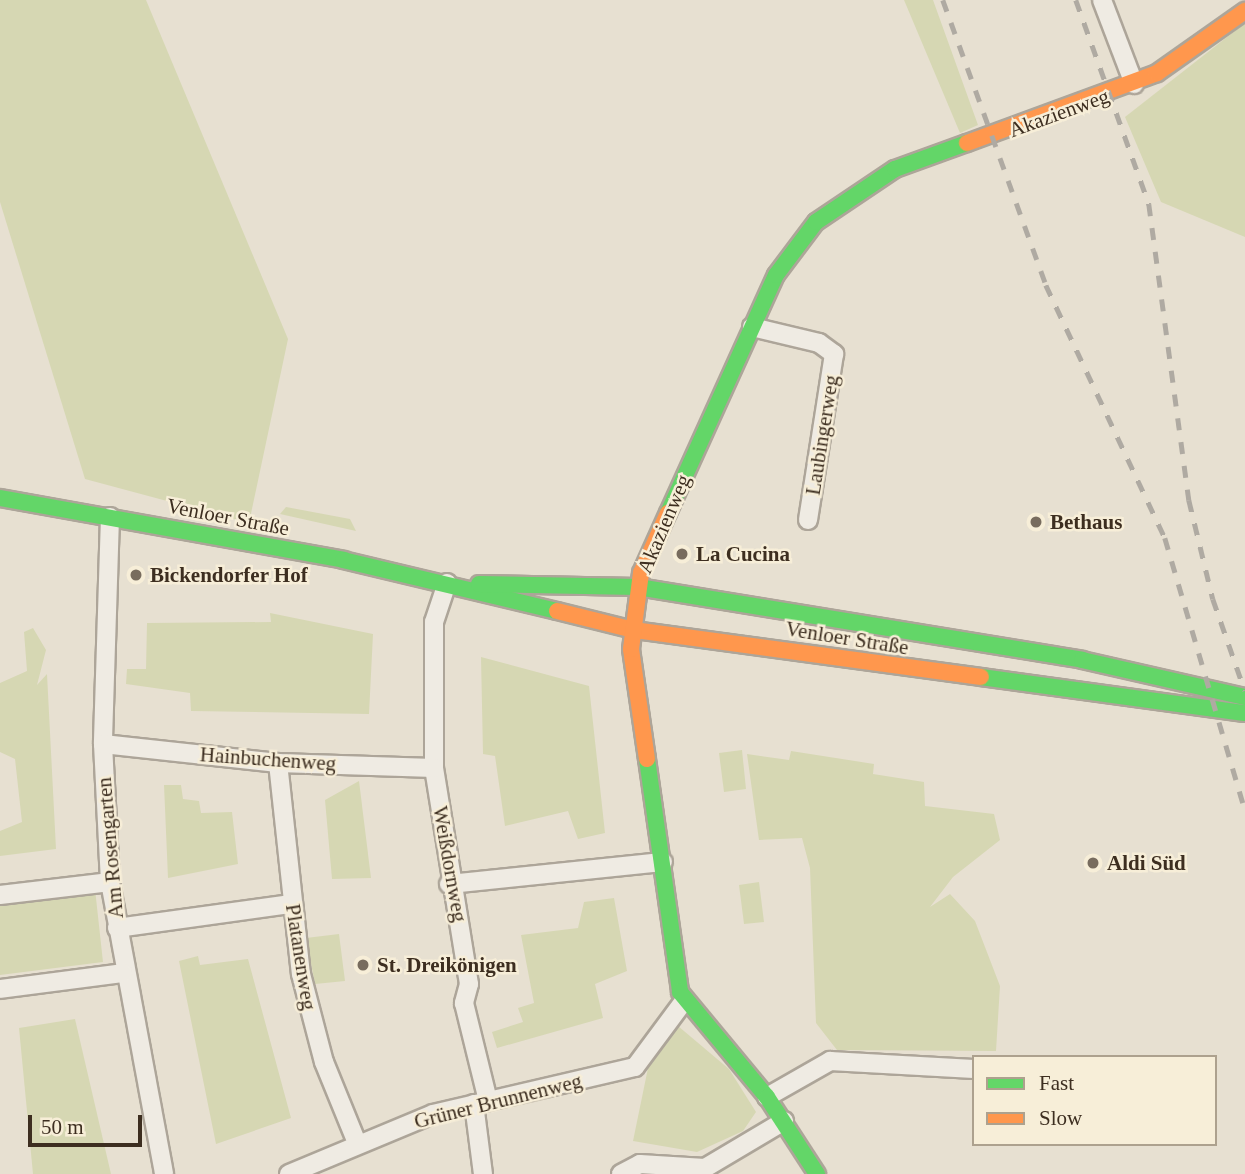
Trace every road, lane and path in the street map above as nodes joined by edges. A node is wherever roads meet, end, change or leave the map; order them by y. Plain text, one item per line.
1 (1102, 0) edge
2 (1245, 11) edge
3 (1134, 84) junction
4 (752, 327) junction
5 (0, 498) edge
6 (110, 517) junction
7 (808, 520) dead end
8 (447, 583) junction
9 (638, 587) junction
10 (634, 630) junction
11 (1245, 697) edge
12 (1245, 713) edge
13 (103, 744) junction
14 (278, 763) junction
15 (434, 768) junction
16 (663, 862) junction
17 (110, 882) junction
18 (449, 884) junction
19 (0, 895) edge
20 (291, 904) junction
21 (117, 928) junction
22 (123, 973) junction
23 (0, 989) edge
24 (684, 1001) junction
25 (972, 1069) edge
26 (767, 1097) junction
27 (481, 1103) junction
28 (783, 1121) junction
29 (356, 1143) junction
30 (164, 1174) edge
31 (289, 1174) edge
32 (484, 1174) edge
33 (621, 1174) edge
34 (817, 1174) edge

1 - 3 street
2 - 3 main road, Akazienweg
3 - 4 main road, Akazienweg
4 - 7 street, Laubingerweg
4 - 9 main road, Akazienweg
5 - 6 main road, Venloer Straße
6 - 8 main road, Venloer Straße
6 - 13 street, Am Rosengarten
8 - 9 main road, Venloer Straße
8 - 10 main road, Venloer Straße
8 - 15 street, Weißdornweg
9 - 10 main road, Akazienweg
9 - 11 main road, Venloer Straße
10 - 12 main road, Venloer Straße
10 - 16 main road, Akazienweg
13 - 14 street, Hainbuchenweg
13 - 17 street, Am Rosengarten
14 - 15 street, Hainbuchenweg
14 - 20 street, Platanenweg
15 - 18 street, Weißdornweg
16 - 18 street
16 - 24 main road, Akazienweg
17 - 19 street
17 - 21 street, Am Rosengarten
18 - 27 street, Weißdornweg
20 - 21 street
20 - 29 street, Platanenweg
21 - 22 street, Am Rosengarten
22 - 23 street
22 - 30 street, Am Rosengarten
24 - 26 main road
24 - 27 street, Grüner Brunnenweg
25 - 26 street
26 - 28 main road
27 - 29 street, Grüner Brunnenweg
27 - 32 street, Weißdornweg
28 - 33 street
28 - 34 main road
29 - 31 street, Grüner Brunnenweg

